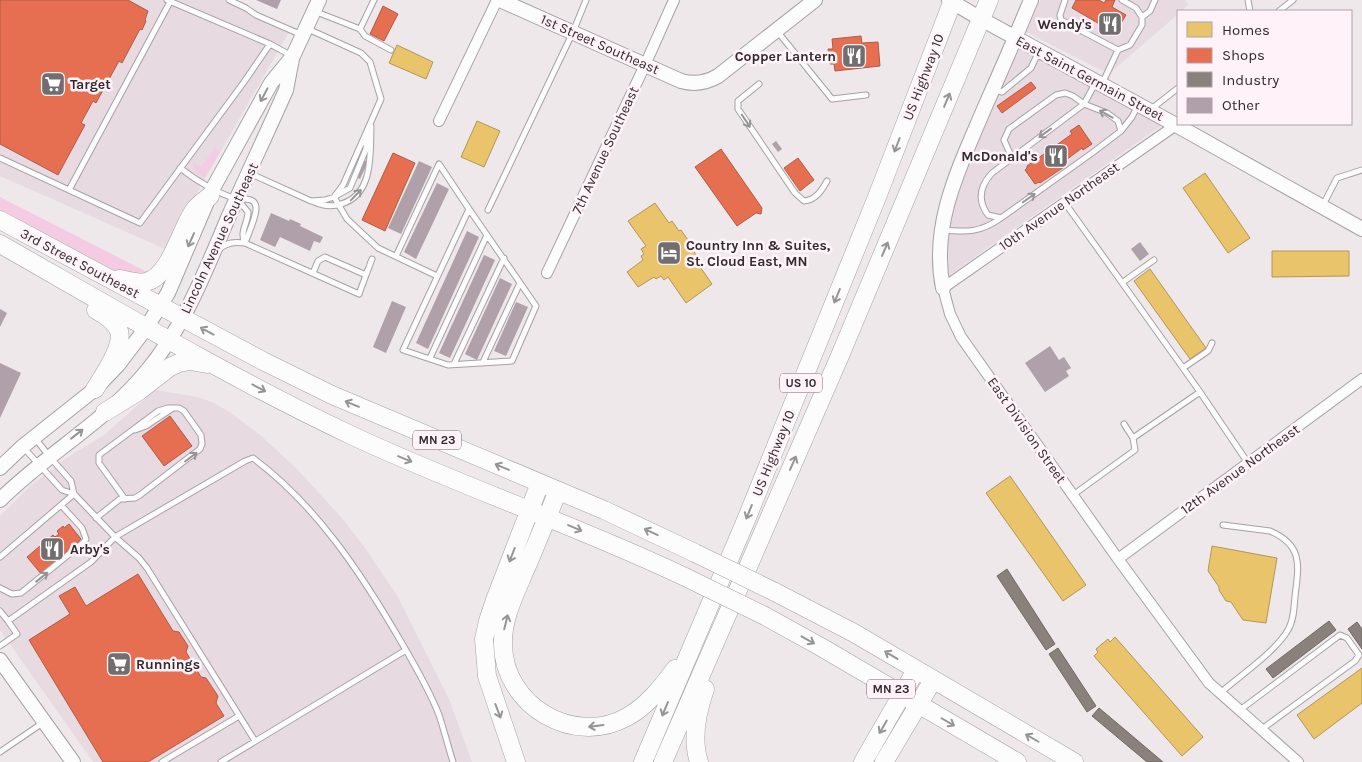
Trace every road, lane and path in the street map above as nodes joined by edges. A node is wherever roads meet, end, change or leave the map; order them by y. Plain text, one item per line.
1 (229, 0) edge
2 (374, 0) edge
3 (499, 0) edge
4 (586, 0) edge
5 (674, 0) edge
6 (989, 0) edge
7 (1031, 0) edge
8 (1065, 0) edge
9 (1122, 0) edge
10 (1155, 0) edge
11 (1293, 0) edge
12 (168, 1) edge
13 (951, 1) edge
14 (809, 2) edge
15 (316, 5) edge
16 (1280, 10) edge
17 (1142, 16) junction
18 (981, 19) junction
19 (360, 29) junction
20 (776, 30) junction
21 (304, 32) junction
22 (573, 32) junction
23 (1015, 38) junction
24 (270, 44) junction
25 (391, 50) dead end
26 (1118, 50) junction
27 (1039, 51) junction
28 (293, 56) junction
29 (645, 65) junction
30 (1099, 83) junction
31 (759, 84) dead end
32 (1177, 89) edge
33 (993, 90) junction
34 (866, 95) dead end
35 (1084, 104) junction
36 (1144, 107) junction
37 (439, 121) dead end
38 (371, 122) junction
39 (1176, 125) junction
40 (1122, 131) junction
41 (0, 158) edge
42 (1012, 158) junction
43 (180, 168) junction
44 (1362, 170) edge
45 (249, 173) junction
46 (827, 181) dead end
47 (69, 190) junction
48 (211, 193) junction
49 (334, 197) junction
50 (237, 199) junction
51 (312, 201) junction
52 (1064, 203) junction
53 (339, 205) junction
54 (1322, 206) junction
55 (469, 208) junction
56 (488, 210) dead end
57 (1001, 218) junction
58 (0, 220) edge
59 (1362, 229) edge
60 (941, 230) junction
61 (487, 235) junction
62 (0, 244) edge
63 (246, 244) junction
64 (213, 254) junction
65 (396, 256) junction
66 (24, 257) junction
67 (504, 258) junction
68 (372, 260) dead end
69 (1154, 260) dead end
70 (547, 272) dead end
71 (313, 273) junction
72 (366, 275) junction
73 (437, 276) junction
74 (111, 279) junction
75 (1123, 282) junction
76 (520, 283) junction
77 (943, 288) junction
78 (160, 306) junction
79 (182, 318) junction
80 (146, 328) junction
81 (169, 340) junction
82 (1212, 343) dead end
83 (430, 358) junction
84 (483, 362) junction
85 (454, 364) junction
86 (1183, 368) junction
87 (226, 370) junction
88 (1362, 379) edge
89 (95, 389) junction
90 (1200, 392) junction
91 (105, 412) junction
92 (1124, 424) dead end
93 (35, 437) junction
94 (1133, 438) junction
95 (22, 447) junction
96 (44, 461) junction
97 (1248, 463) junction
98 (0, 468) edge
99 (540, 483) junction
100 (558, 491) junction
101 (74, 494) junction
102 (1073, 495) junction
103 (125, 499) junction
104 (0, 500) edge
105 (61, 505) junction
106 (530, 510) junction
107 (547, 517) junction
108 (96, 518) junction
109 (1223, 526) dead end
110 (114, 537) junction
111 (0, 557) edge
112 (1118, 559) junction
113 (0, 588) edge
114 (737, 593) junction
115 (709, 607) junction
116 (0, 610) edge
117 (8, 621) junction
118 (0, 646) edge
119 (406, 650) junction
120 (0, 660) edge
121 (916, 670) junction
122 (933, 680) junction
123 (1220, 693) junction
124 (902, 695) junction
125 (918, 705) junction
126 (1240, 710) junction
127 (239, 716) junction
128 (44, 722) junction
129 (1262, 729) junction
130 (255, 742) junction
131 (0, 752) edge
132 (73, 762) edge
133 (162, 762) edge
134 (221, 762) edge
135 (453, 762) edge
136 (516, 762) edge
137 (643, 762) edge
138 (663, 762) edge
139 (699, 762) edge
140 (863, 762) edge
141 (884, 762) edge
142 (1017, 762) edge
143 (1074, 762) edge
144 (1298, 762) edge

1 - 21 lane
2 - 19 lane
3 - 22 street, 1st Street Southeast
3 - 37 street
4 - 22 lane
5 - 29 street, 7th Avenue Southeast
6 - 18 highway, US 10
7 - 23 street, East Division Street
8 - 26 lane
9 - 17 lane
10 - 17 lane
11 - 16 lane
12 - 24 lane
12 - 47 lane
13 - 18 street, East Saint Germain Street
13 -> 115 highway, US Highway 10 / US 10
14 - 20 street
15 - 19 lane
15 - 21 street, Lincoln Avenue Southeast
17 - 26 lane
18 - 23 street, East Saint Germain Street
114 -> 18 highway, US Highway 10 / US 10
19 - 25 lane
20 - 29 street, 1st Street Southeast
20 - 34 lane
21 - 28 street, Lincoln Avenue Southeast
21 - 38 lane
22 - 29 street, 1st Street Southeast
22 - 56 lane
23 - 27 street, East Saint Germain Street
23 - 33 street, East Division Street
24 - 28 lane
24 - 43 lane
26 - 30 lane
27 - 30 street, East Saint Germain Street
27 - 33 lane
28 - 45 street, Lincoln Avenue Southeast
28 -> 48 street, Lincoln Avenue Southeast
29 - 70 street, 7th Avenue Southeast
30 - 35 lane
30 - 36 street, East Saint Germain Street
31 -> 46 lane
32 - 36 lane
33 - 60 street, East Division Street
40 -> 35 lane
35 -> 42 lane
35 - 42 lane
36 - 39 street, East Saint Germain Street
36 - 40 lane
38 - 49 lane
53 -> 38 lane
39 - 52 street, 10th Avenue Northeast
39 - 54 street, East Saint Germain Street
57 -> 40 lane
41 - 47 lane
42 - 57 lane
43 - 47 lane
43 - 48 lane
44 - 54 lane
45 - 50 street, Lincoln Avenue Southeast
45 - 51 lane
48 - 50 lane
48 - 74 highway
48 -> 78 street, Lincoln Avenue Southeast
49 - 51 lane
49 - 53 lane
50 - 63 lane
50 - 63 lane
50 - 64 street, Lincoln Avenue Southeast
51 - 53 lane
52 - 75 lane
52 - 77 street, 10th Avenue Northeast
53 - 65 lane
54 - 59 street, East Saint Germain Street
55 - 61 lane
55 - 65 lane
55 - 73 lane
57 - 60 lane
58 - 74 highway, 3rd Street Southeast / MN 23
60 - 77 street, East Division Street
61 - 67 lane
61 - 83 lane
62 - 66 highway, 3rd Street Southeast / MN 23
63 - 64 lane
63 - 71 lane
64 - 79 street, Lincoln Avenue Southeast
65 - 73 lane
66 - 80 highway, 3rd Street Southeast / MN 23
66 - 89 highway
67 - 76 lane
67 - 85 lane
68 - 72 lane
69 - 75 lane
71 - 72 lane
71 - 72 lane
73 - 83 lane
74 - 78 highway, 3rd Street Southeast / MN 23
75 - 86 lane
76 - 84 lane
76 - 84 lane
77 - 102 street, East Division Street
78 - 79 highway, MN 23
78 - 80 street, Lincoln Avenue Southeast
79 - 81 street, Lincoln Avenue Southeast
99 -> 79 highway, MN 23
80 - 81 highway, MN 23
80 - 89 street, Lincoln Avenue Southeast
81 - 87 highway, MN 23
81 - 91 street, Lincoln Avenue Southeast
82 - 86 lane
83 - 85 lane
84 - 85 lane
86 - 90 lane
87 - 91 highway
87 -> 106 highway, MN 23
88 - 97 street, 12th Avenue Northeast
89 - 93 street, Lincoln Avenue Southeast
90 - 94 lane
90 - 97 lane
96 -> 91 street, Lincoln Avenue Southeast
92 - 94 lane
93 - 95 street, Lincoln Avenue Southeast
93 - 96 lane
94 - 102 lane
95 - 96 lane
95 - 98 street, Lincoln Avenue Southeast
96 - 101 lane
96 - 101 lane
96 - 104 street, Lincoln Avenue Southeast
97 - 112 street, 12th Avenue Northeast
99 - 100 highway, MN 23
99 - 106 highway
100 - 107 highway
121 -> 100 highway, MN 23, bridge
101 - 105 lane
101 - 108 lane
102 - 112 street, East Division Street
103 -> 103 lane
103 - 108 lane
105 - 111 lane
113 -> 105 lane
106 - 107 highway, MN 23
106 -> 136 highway
115 -> 107 highway
107 -> 124 highway, MN 23, bridge
108 - 110 lane
109 - 123 lane
110 - 117 lane
110 - 119 lane
110 - 127 lane
112 - 123 street, East Division Street
114 - 138 highway, US Highway 10 / US 10
114 - 139 highway
115 -> 137 highway, US Highway 10 / US 10
116 - 117 lane
117 - 118 lane
119 - 130 lane
119 - 135 lane
120 - 128 street
121 - 122 highway, MN 23
121 - 124 highway
122 - 125 highway
143 -> 122 highway, MN 23
123 - 126 street, East Division Street
124 - 125 highway, MN 23
124 -> 140 highway
125 - 141 highway
125 -> 142 highway, MN 23
126 - 129 street, East Division Street
126 - 129 lane
127 - 130 lane
127 - 133 lane
128 - 131 lane
128 - 132 street
129 - 144 street, East Division Street
130 - 134 lane

